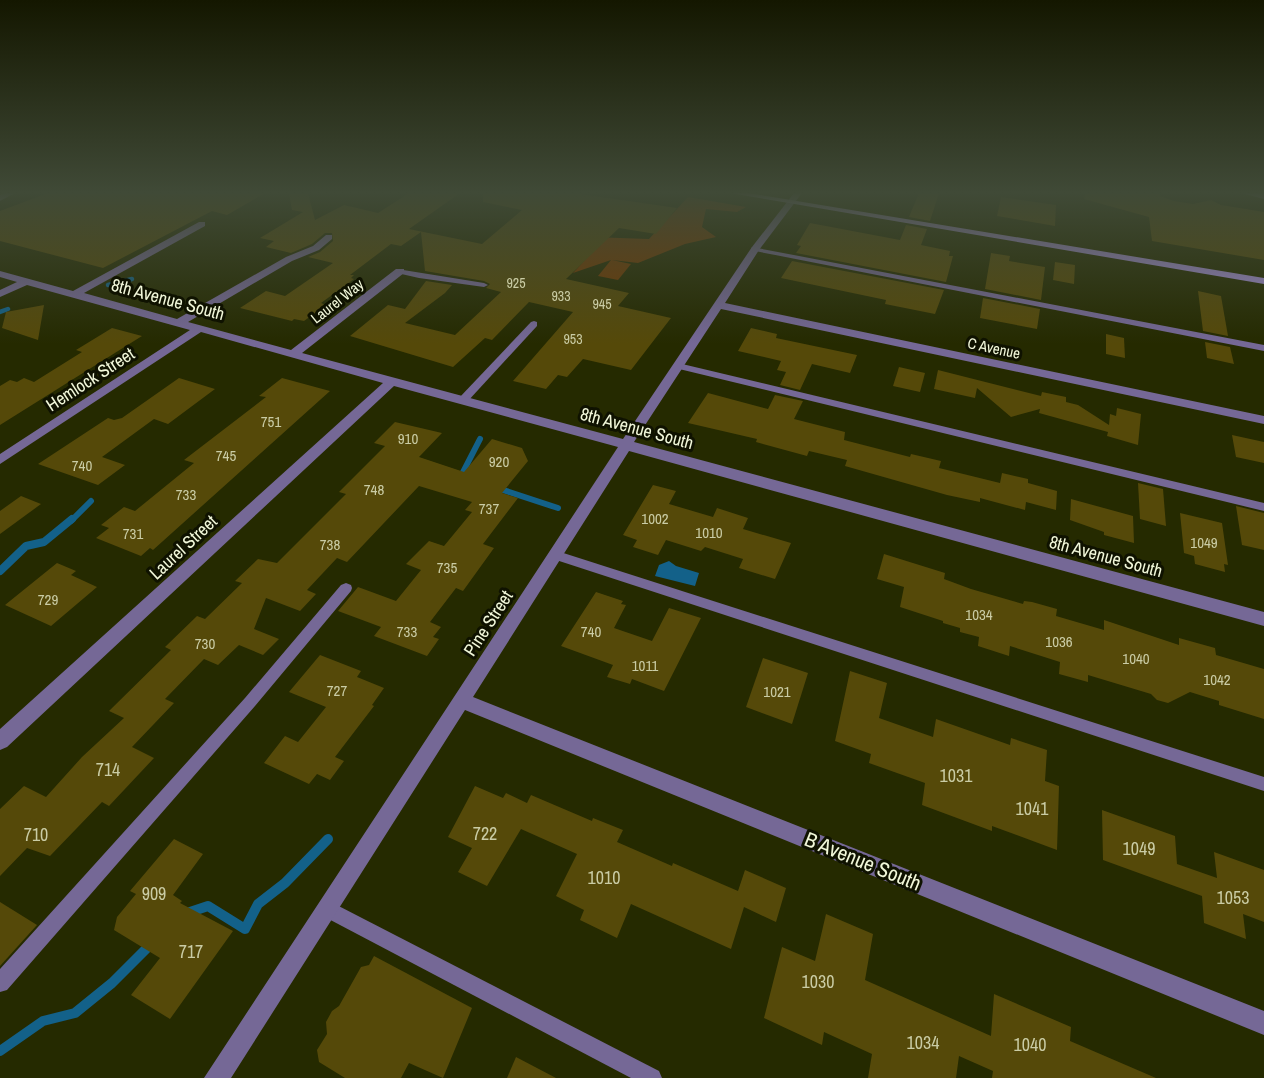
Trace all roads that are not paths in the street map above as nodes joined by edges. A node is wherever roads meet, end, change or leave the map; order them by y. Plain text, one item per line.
1 (167, 243) edge
2 (322, 243) edge
3 (760, 243) edge
4 (1051, 243) edge
5 (756, 249) junction
6 (400, 271) joint
7 (0, 274) edge
8 (26, 281) junction
9 (1264, 281) edge
10 (484, 285) dead end
11 (0, 294) edge
12 (75, 294) junction
13 (719, 305) junction
14 (179, 322) junction
15 (534, 324) dead end
16 (200, 328) junction
17 (1264, 348) edge
18 (293, 354) junction
19 (678, 366) junction
20 (392, 381) junction
21 (463, 400) junction
22 (1264, 420) edge
23 (627, 445) junction
24 (0, 460) edge
25 (1264, 507) edge
26 (554, 555) junction
27 (346, 588) dead end
28 (1264, 619) edge
29 (461, 700) junction
30 (0, 741) edge
31 (1264, 784) edge
32 (327, 909) junction
33 (0, 983) edge
34 (1264, 1023) edge
35 (226, 1074) edge
36 (652, 1078) edge

1 - 12 street
2 - 14 street
3 - 5 street, Pine Street
4 - 9 main road
5 - 13 street, Pine Street
5 - 17 lane
6 - 10 lane
6 - 18 street, Laurel Way
7 - 8 street, 8th Avenue South
8 - 11 street
8 - 12 street, 8th Avenue South
12 - 14 street, 8th Avenue South
13 - 19 street, Pine Street
13 - 22 street, C Avenue
14 - 16 street, 8th Avenue South
15 - 21 lane
16 - 18 street, 8th Avenue South
16 - 24 street, Hemlock Street
18 - 20 street, 8th Avenue South
19 - 23 street, Pine Street
19 - 25 lane
20 - 21 street, 8th Avenue South
20 - 30 street, Laurel Street
21 - 23 street, 8th Avenue South
23 - 26 street, Pine Street
23 - 28 street, 8th Avenue South
26 - 29 street, Pine Street
26 - 31 lane
27 - 33 lane
29 - 32 street, Pine Street
29 - 34 street, B Avenue South
32 - 35 street, Pine Street
32 - 36 lane

